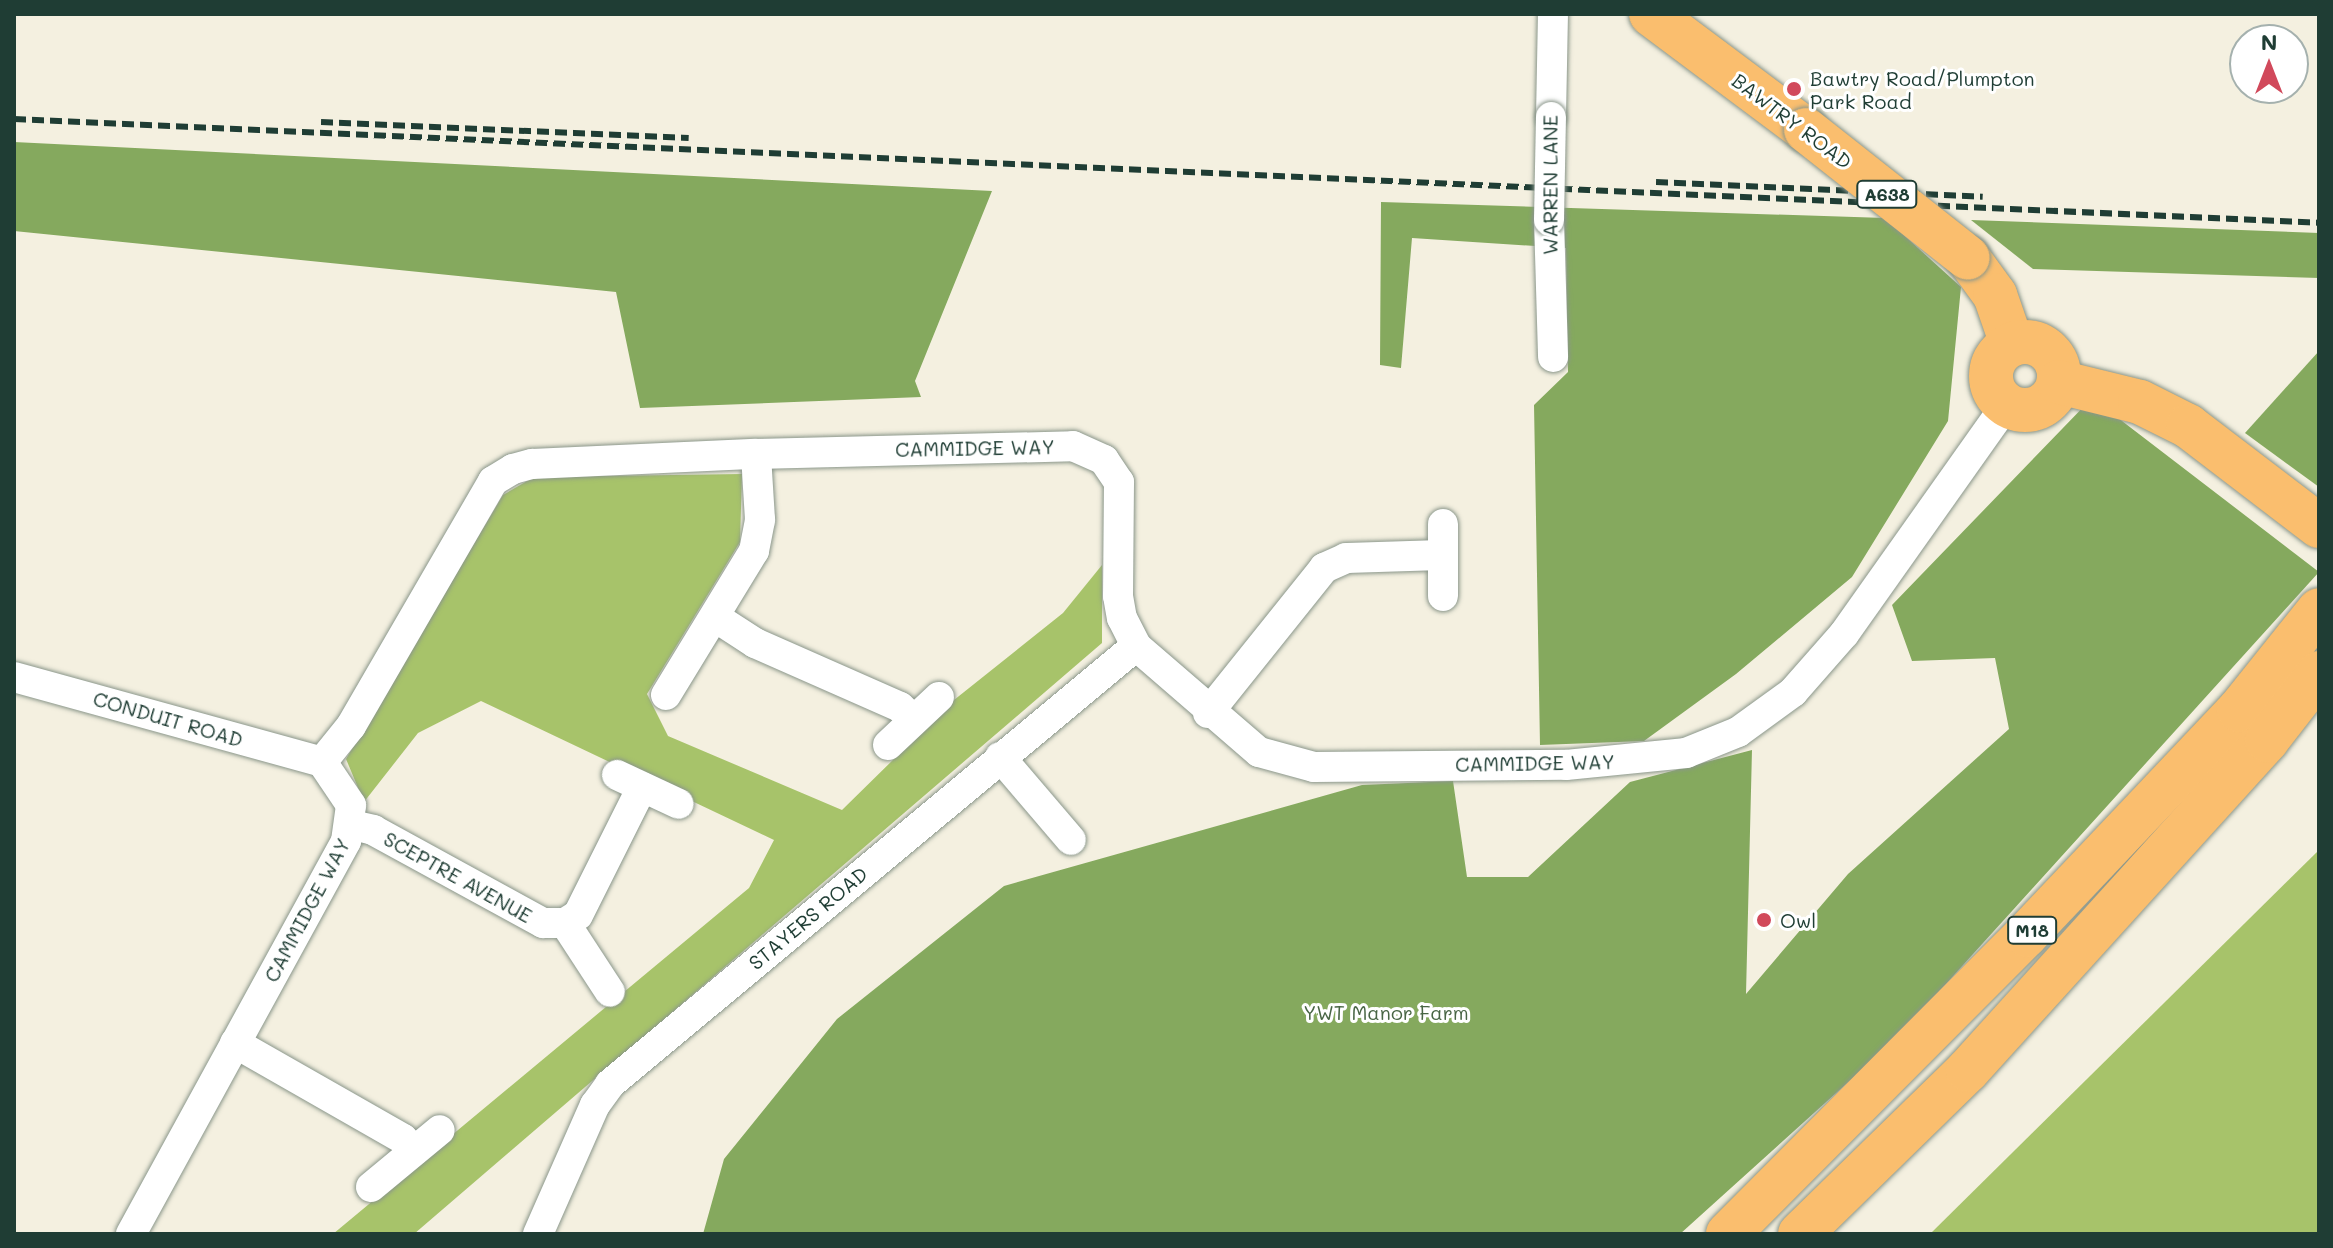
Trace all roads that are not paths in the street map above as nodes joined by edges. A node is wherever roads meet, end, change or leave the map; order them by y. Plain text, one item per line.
1 (1553, 14) edge
2 (1651, 14) edge
3 (2012, 344) junction
4 (1553, 357) dead end
5 (2059, 382) junction
6 (2006, 405) junction
7 (756, 454) junction
8 (1443, 524) dead end
9 (2319, 526) edge
10 (1442, 555) junction
11 (1443, 596) dead end
12 (2319, 610) edge
13 (715, 617) junction
14 (1136, 646) junction
15 (2319, 673) edge
16 (14, 677) edge
17 (666, 695) dead end
18 (939, 697) dead end
19 (1208, 713) junction
20 (914, 720) junction
21 (888, 745) dead end
22 (1000, 757) junction
23 (322, 762) junction
24 (679, 804) dead end
25 (352, 825) junction
26 (1071, 840) dead end
27 (565, 923) junction
28 (610, 992) dead end
29 (235, 1043) junction
30 (440, 1130) dead end
31 (414, 1151) junction
32 (371, 1187) dead end
33 (131, 1234) edge
34 (538, 1234) edge
35 (1728, 1234) edge
36 (1800, 1234) edge

1 - 4 street, WARREN LANE, bridge
2 - 3 highway, BAWTRY ROAD / A638, bridge
3 - 5 highway
3 - 6 highway
5 - 6 highway
5 - 9 highway
6 - 19 street, CAMMIDGE WAY
7 - 13 street
7 - 14 street, CAMMIDGE WAY
7 - 23 street, CAMMIDGE WAY
8 - 10 street
10 - 11 street
10 - 19 street
12 - 35 highway, M18
13 - 17 street
13 - 20 street
14 - 19 street, CAMMIDGE WAY
14 - 22 street, STAYERS ROAD
15 - 36 highway, M18
16 - 23 street, CONDUIT ROAD
18 - 20 street
20 - 21 street
22 - 26 street
22 - 34 street, STAYERS ROAD
23 - 25 street, CAMMIDGE WAY
24 - 27 street
25 - 27 street, SCEPTRE AVENUE
25 - 29 street, CAMMIDGE WAY
27 - 28 street
29 - 31 street
29 - 33 street, CAMMIDGE WAY
30 - 31 street
31 - 32 street

